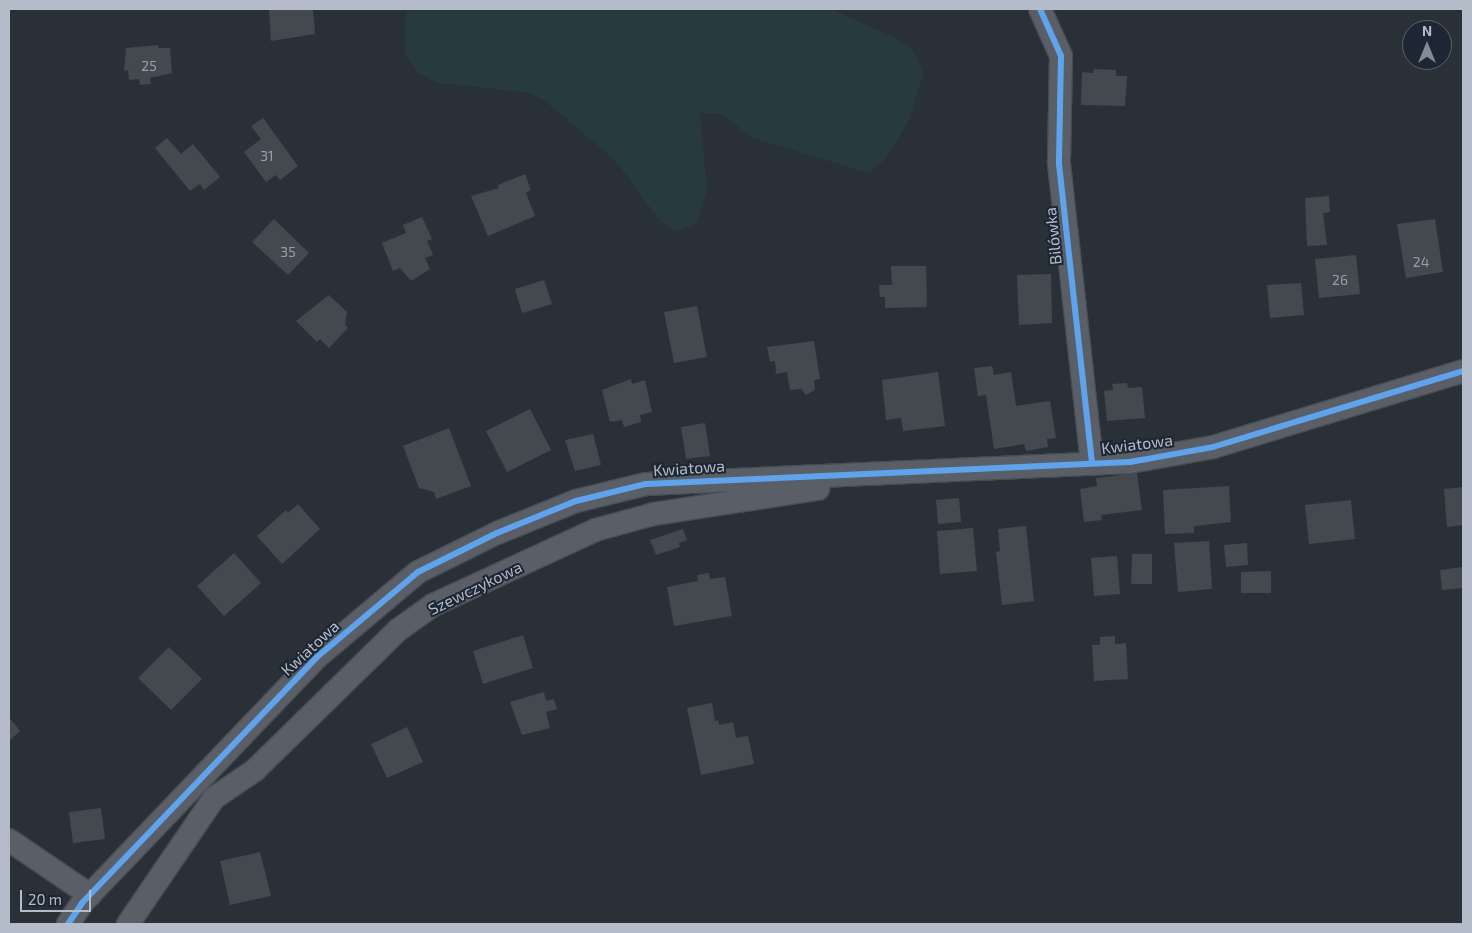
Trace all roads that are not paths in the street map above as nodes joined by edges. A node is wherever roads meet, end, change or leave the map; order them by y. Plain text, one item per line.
1 (1040, 9) edge
2 (1463, 371) edge
3 (1092, 463) junction
4 (916, 471) junction
5 (9, 840) edge
6 (90, 895) junction
7 (68, 924) edge
8 (128, 924) edge

1 - 3 street, Bilówka
2 - 3 street, Kwiatowa
3 - 4 street, Kwiatowa
4 - 6 street, Kwiatowa
4 - 8 street, Szewczykowa
5 - 6 street
6 - 7 street, Kwiatowa

